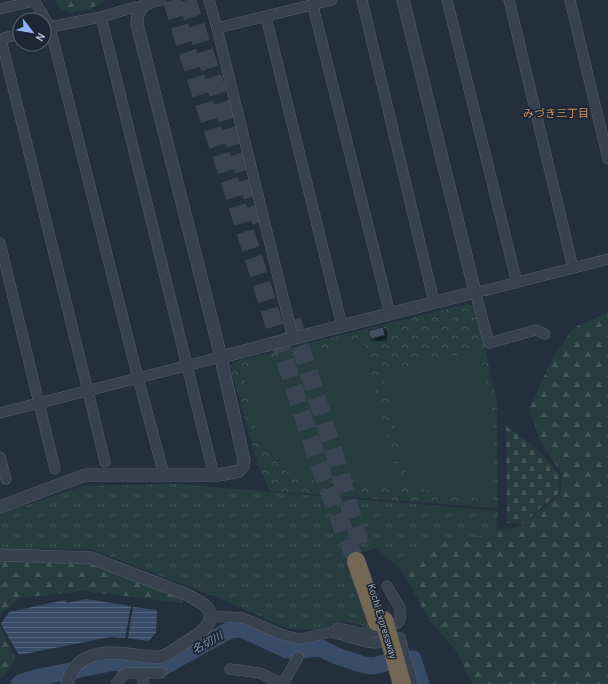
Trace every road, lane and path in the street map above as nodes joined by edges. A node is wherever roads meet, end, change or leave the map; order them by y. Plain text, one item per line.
1 (159, 0) edge
2 (209, 0) edge
3 (332, 0) edge
4 (362, 0) edge
5 (403, 0) edge
6 (447, 0) edge
7 (509, 0) edge
8 (570, 0) edge
9 (34, 1) edge
10 (313, 6) junction
11 (141, 8) junction
12 (0, 9) edge
13 (39, 12) edge
14 (101, 17) junction
15 (266, 17) junction
16 (52, 27) edge
17 (217, 28) junction
18 (12, 36) edge
19 (0, 39) edge
20 (52, 47) edge
21 (608, 159) edge
22 (0, 243) edge
23 (608, 259) edge
24 (573, 268) junction
25 (516, 283) junction
26 (475, 292) junction
27 (434, 302) junction
28 (390, 314) junction
29 (342, 326) junction
30 (545, 334) dead end
31 (293, 338) junction
32 (221, 357) junction
33 (187, 366) junction
34 (138, 378) junction
35 (88, 391) junction
36 (39, 404) junction
37 (0, 413) edge
38 (0, 457) edge
39 (104, 462) dead end
40 (55, 469) dead end
41 (164, 475) junction
42 (214, 475) junction
43 (6, 479) dead end
44 (0, 506) edge
45 (0, 555) edge
46 (360, 560) tunnel mouth
47 (387, 586) dead end
48 (210, 616) junction
49 (380, 621) junction
50 (332, 632) junction
51 (298, 656) dead end
52 (230, 669) dead end
53 (161, 673) dead end
54 (70, 676) edge
55 (116, 684) edge
56 (282, 684) edge
57 (396, 684) edge
58 (402, 684) edge
59 (412, 684) edge

1 - 11 street
2 - 17 street
3 - 10 street
4 - 27 street
5 - 26 street
6 - 25 street
7 - 24 street
8 - 21 street
9 - 12 street
9 - 13 street
10 - 15 street
10 - 28 street
11 - 14 street
11 - 32 street
14 - 16 street
14 - 33 street
15 - 17 street
15 - 29 street
17 - 31 street
18 - 19 street
19 - 35 street
20 - 34 street
22 - 36 street
23 - 24 street
24 - 25 street
25 - 26 street
26 - 27 street
26 - 30 street
27 - 28 street
28 - 29 street
29 - 31 street
31 - 32 street
32 - 33 street
32 - 42 street
33 - 34 street
33 - 42 street
34 - 35 street
34 - 41 street
35 - 36 street
35 - 39 street
36 - 37 street
36 - 40 street
38 - 43 street
41 - 42 street
41 - 44 street
45 - 48 street
46 - 49 highway, Kochi Expressway
47 - 50 street
48 - 50 street
48 - 54 street
49 - 57 highway, Kochi Expressway
49 - 58 highway, Kochi Expressway, bridge
50 - 59 street
51 - 56 street
52 - 56 street
53 - 55 street

